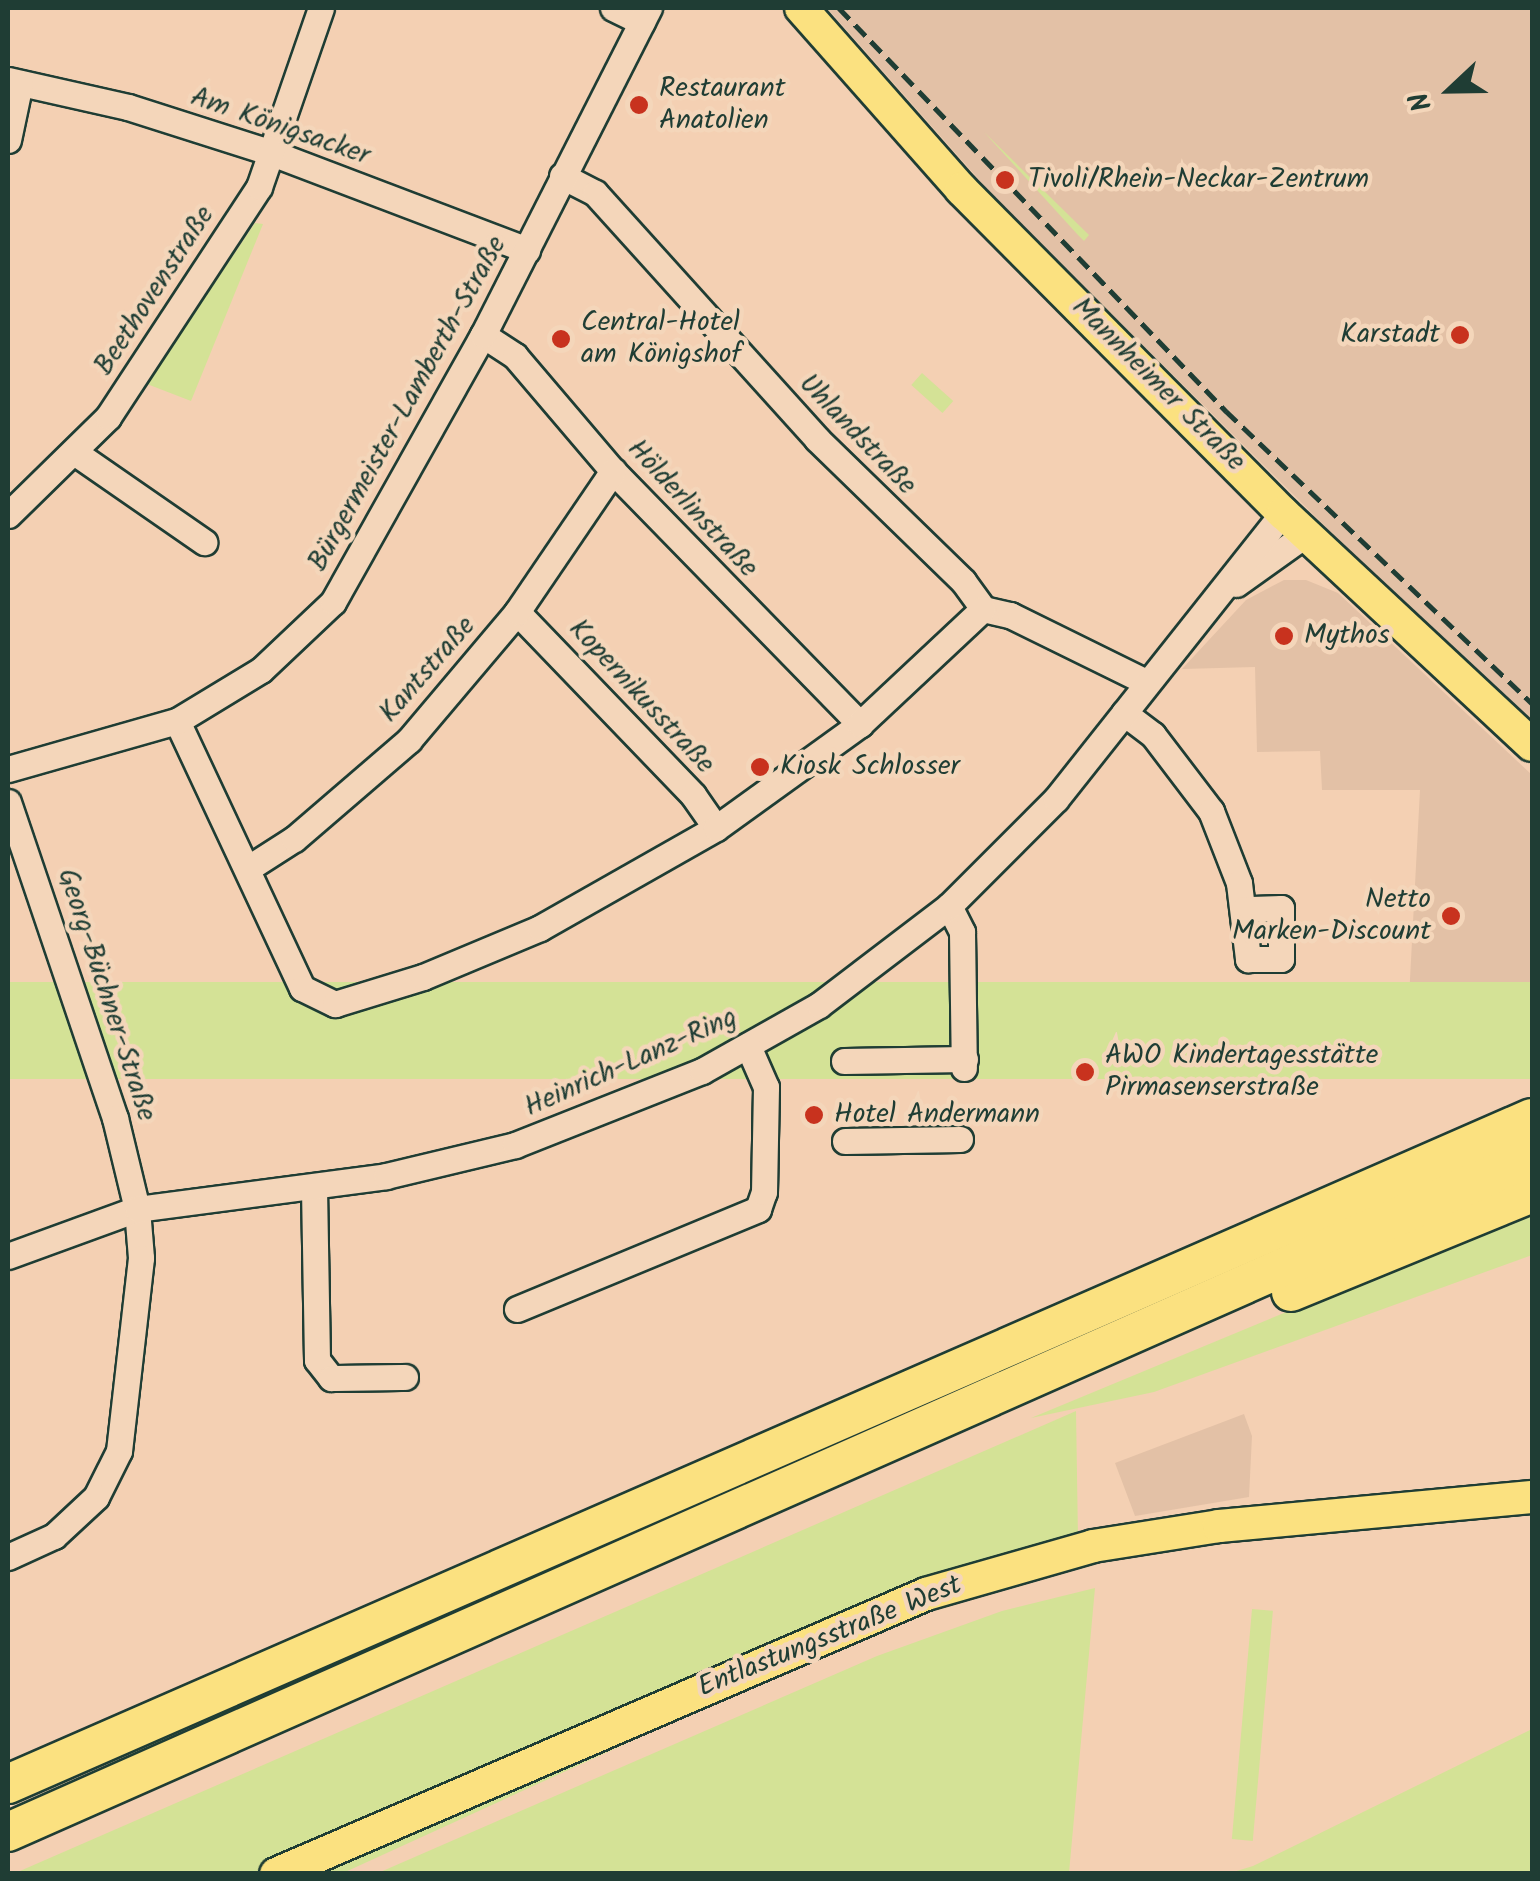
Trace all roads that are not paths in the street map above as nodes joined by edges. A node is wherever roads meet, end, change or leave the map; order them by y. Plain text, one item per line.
1 (321, 8) edge
2 (613, 8) edge
3 (801, 8) edge
4 (646, 15) edge
5 (14, 82) edge
6 (8, 140) edge
7 (272, 153) junction
8 (562, 176) junction
9 (527, 250) junction
10 (483, 335) junction
11 (76, 454) junction
12 (613, 471) junction
13 (8, 515) edge
14 (1294, 523) junction
15 (204, 542) dead end
16 (983, 609) junction
17 (517, 612) junction
18 (1146, 682) junction
19 (1124, 713) junction
20 (177, 721) junction
21 (860, 724) junction
22 (1532, 745) edge
23 (8, 769) edge
24 (8, 802) edge
25 (716, 828) junction
26 (248, 869) junction
27 (949, 906) junction
28 (1244, 909) dead end
29 (748, 1046) junction
30 (844, 1061) dead end
31 (1532, 1118) edge
32 (960, 1139) dead end
33 (845, 1141) dead end
34 (1532, 1157) edge
35 (314, 1188) junction
36 (1532, 1193) edge
37 (137, 1209) junction
38 (8, 1256) edge
39 (517, 1309) dead end
40 (1080, 1361) junction
41 (405, 1377) dead end
42 (1532, 1497) edge
43 (8, 1556) edge
44 (8, 1784) edge
45 (8, 1832) edge
46 (276, 1874) edge

1 - 7 street, Beethovenstraße
2 - 4 street
3 - 14 main road, Mannheimer Straße
4 - 8 street, Bürgermeister-Lamberth-Straße
5 - 6 street
5 - 7 street, Am Königsacker
7 - 9 street, Am Königsacker
7 - 11 street, Beethovenstraße
8 - 9 street, Bürgermeister-Lamberth-Straße
8 - 16 street, Uhlandstraße
9 - 10 street, Bürgermeister-Lamberth-Straße
10 - 12 street, Hölderlinstraße
10 - 20 street, Bürgermeister-Lamberth-Straße
11 - 13 street, Beethovenstraße
11 - 15 street
12 - 17 street, Kantstraße
12 - 21 street, Hölderlinstraße
14 - 18 street, Heinrich-Lanz-Ring
14 - 22 main road, Mannheimer Straße
16 - 18 street
16 - 21 street
17 - 25 street, Kopernikusstraße
17 - 26 street, Kantstraße
18 - 19 street, Heinrich-Lanz-Ring
19 - 27 street, Heinrich-Lanz-Ring
19 - 28 street
20 - 23 street, Bürgermeister-Lamberth-Straße
20 - 26 street
21 - 25 street
24 - 37 street, Georg-Büchner-Straße
25 - 26 street
27 - 29 street, Heinrich-Lanz-Ring
27 - 30 street
29 - 35 street, Heinrich-Lanz-Ring
29 - 39 street
31 - 44 highway
32 - 33 street
34 - 40 highway
35 - 37 street, Heinrich-Lanz-Ring
35 - 41 street
36 - 40 highway
37 - 38 street, Heinrich-Lanz-Ring
37 - 43 street, Georg-Büchner-Straße
40 - 45 highway
42 - 46 main road, Entlastungsstraße West

